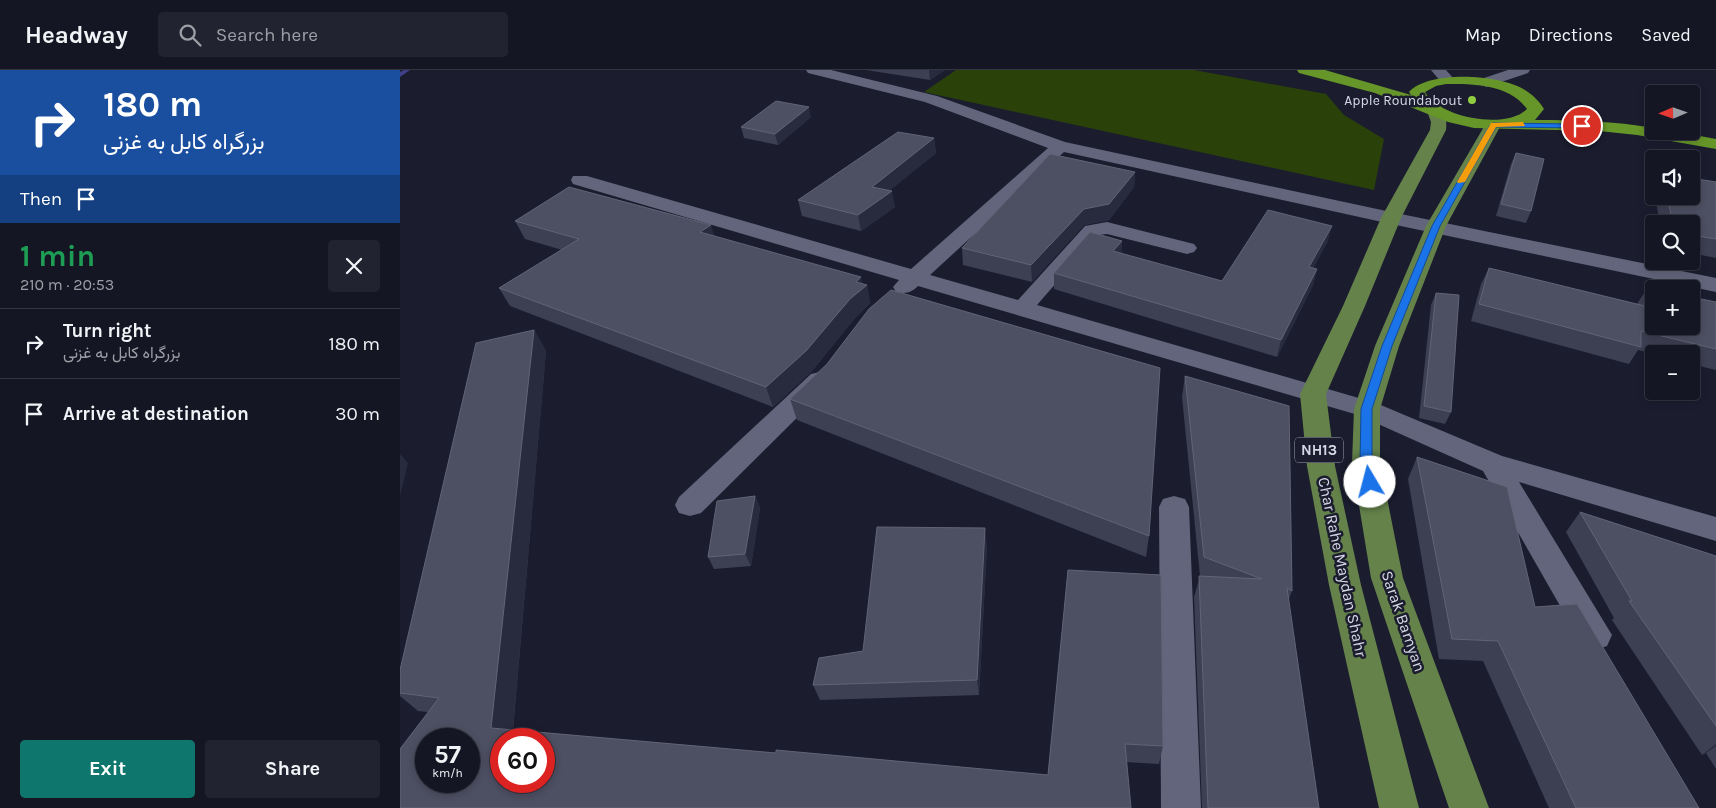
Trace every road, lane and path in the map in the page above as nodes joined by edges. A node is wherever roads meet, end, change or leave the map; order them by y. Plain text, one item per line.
1 (813, 70) edge
2 (1304, 70) edge
3 (1522, 70) edge
4 (1438, 77) edge
5 (1348, 78) junction
6 (1486, 82) junction
7 (1521, 94) junction
8 (1548, 104) dead end
9 (1430, 108) junction
10 (1565, 110) dead end
11 (1500, 124) junction
12 (1637, 130) junction
13 (1716, 144) edge
14 (1060, 146) junction
15 (580, 180) dead end
16 (1391, 218) junction
17 (1436, 226) junction
18 (1187, 248) dead end
19 (914, 278) junction
20 (1716, 284) edge
21 (891, 299) edge
22 (1022, 309) junction
23 (834, 362) edge
24 (1313, 394) junction
25 (1366, 409) junction
26 (1492, 464) junction
27 (690, 505) dead end
28 (1174, 508) dead end
29 (1716, 529) edge
30 (1613, 665) edge
31 (1181, 808) edge
32 (1399, 808) edge
33 (1470, 808) edge

1 - 14 street
2 - 5 highway
3 - 6 street
4 - 5 highway
4 - 6 highway
4 - 9 highway
5 - 9 highway
6 - 7 highway
7 - 8 highway
7 - 11 highway
9 - 11 highway
9 - 16 main road
10 - 12 highway
11 - 12 highway
11 - 17 main road, Sarak Bamyan / NH13
12 - 13 highway
14 - 16 street
14 - 19 street
15 - 19 street
16 - 17 street
16 - 24 main road
17 - 20 street
17 - 25 main road, Sarak Bamyan / NH13
18 - 22 street
19 - 21 street
19 - 22 street
22 - 24 street
23 - 27 street
24 - 25 street
24 - 32 main road, Char Rahe Maydan Shahr / NH13
25 - 26 street
25 - 33 main road, Sarak Bamyan / NH13
26 - 29 street
26 - 30 street
28 - 31 street

